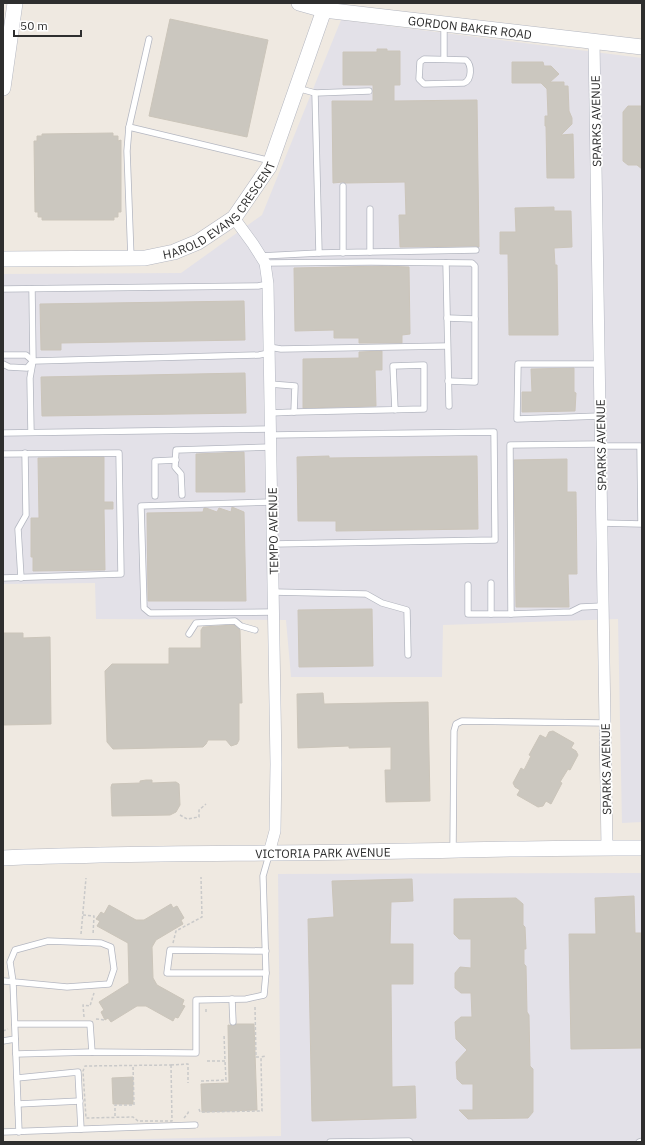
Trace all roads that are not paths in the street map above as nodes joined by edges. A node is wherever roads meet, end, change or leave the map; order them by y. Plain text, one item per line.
1 (15, 3) edge
2 (299, 3) edge
3 (324, 10) junction
4 (444, 25) junction
5 (148, 39) dead end
6 (594, 42) junction
7 (642, 47) edge
8 (444, 59) junction
9 (3, 88) edge
10 (297, 88) junction
11 (369, 91) dead end
12 (315, 93) junction
13 (129, 127) junction
14 (272, 161) junction
15 (343, 186) dead end
16 (370, 209) dead end
17 (234, 218) junction
18 (476, 250) dead end
19 (370, 252) junction
20 (319, 253) junction
21 (343, 253) junction
22 (131, 258) junction
23 (3, 259) edge
24 (263, 260) junction
25 (446, 262) junction
26 (268, 284) junction
27 (3, 289) edge
28 (32, 289) junction
29 (447, 318) junction
30 (475, 319) junction
31 (447, 346) junction
32 (269, 350) junction
33 (3, 355) edge
34 (33, 361) junction
35 (3, 364) edge
36 (600, 364) junction
37 (448, 381) junction
38 (270, 384) junction
39 (449, 406) dead end
40 (395, 410) junction
41 (294, 412) junction
42 (270, 413) junction
43 (600, 416) junction
44 (31, 432) junction
45 (271, 432) junction
46 (3, 433) edge
47 (601, 445) junction
48 (641, 446) edge
49 (272, 447) junction
50 (25, 453) junction
51 (3, 454) edge
52 (176, 460) junction
53 (182, 495) dead end
54 (155, 496) dead end
55 (272, 502) junction
56 (607, 523) junction
57 (641, 524) edge
58 (273, 544) junction
59 (3, 578) edge
60 (21, 578) junction
61 (491, 583) dead end
62 (468, 585) dead end
63 (274, 592) junction
64 (603, 606) junction
65 (274, 612) junction
66 (491, 614) junction
67 (511, 614) junction
68 (255, 630) dead end
69 (189, 634) dead end
70 (408, 655) dead end
71 (605, 723) junction
72 (607, 848) junction
73 (642, 848) edge
74 (453, 850) junction
75 (269, 853) junction
76 (3, 858) edge
77 (266, 951) junction
78 (266, 973) junction
79 (3, 981) edge
80 (13, 982) junction
81 (232, 999) junction
82 (233, 1022) dead end
83 (15, 1024) junction
84 (15, 1039) junction
85 (3, 1041) edge
86 (92, 1052) junction
87 (16, 1054) junction
88 (17, 1078) junction
89 (80, 1101) junction
90 (18, 1104) junction
91 (195, 1125) dead end
92 (81, 1130) junction
93 (3, 1132) edge
94 (19, 1132) junction
95 (642, 1141) edge
96 (330, 1142) edge
97 (410, 1142) edge
98 (639, 1142) edge

1 - 9 street
2 - 3 street, GORDON BAKER ROAD
3 - 4 street, GORDON BAKER ROAD
3 - 10 street, HAROLD EVANS CRESCENT
4 - 6 street, GORDON BAKER ROAD
4 - 8 lane
5 - 13 lane
6 - 7 street, GORDON BAKER ROAD
6 - 36 street, SPARKS AVENUE
8 - 8 lane
10 - 12 lane
10 - 14 street, HAROLD EVANS CRESCENT
11 - 12 lane
12 - 20 lane
13 - 14 lane
13 - 22 lane
14 - 17 street, HAROLD EVANS CRESCENT
15 - 21 lane
16 - 19 lane
17 - 22 street, HAROLD EVANS CRESCENT
17 - 24 street, TEMPO AVENUE
18 - 19 lane
19 - 21 lane
20 - 21 lane
20 - 24 lane
22 - 23 street, HAROLD EVANS CRESCENT
24 - 25 lane
24 - 26 street, TEMPO AVENUE
25 - 29 lane
25 - 30 lane
26 - 28 lane
26 - 32 street, TEMPO AVENUE
27 - 28 lane
28 - 34 lane
29 - 30 lane
29 - 31 lane
30 - 37 lane
31 - 32 lane
31 - 37 lane
32 - 34 lane
32 - 38 street, TEMPO AVENUE
33 - 34 lane
34 - 35 lane
34 - 44 lane
36 - 43 street, SPARKS AVENUE
36 - 43 lane
37 - 39 lane
38 - 41 lane
38 - 42 street, TEMPO AVENUE
40 - 40 lane
40 - 41 lane
41 - 42 lane
42 - 45 street, TEMPO AVENUE
43 - 47 street, SPARKS AVENUE
44 - 45 lane
44 - 46 lane
45 - 49 street, TEMPO AVENUE
45 - 58 lane
47 - 48 lane
47 - 56 street, SPARKS AVENUE
47 - 67 lane
48 - 57 lane
49 - 52 lane
49 - 55 street, TEMPO AVENUE
50 - 51 lane
50 - 60 lane
50 - 60 lane
52 - 53 lane
52 - 54 lane
55 - 58 street, TEMPO AVENUE
55 - 65 lane
56 - 57 lane
56 - 64 street, SPARKS AVENUE
58 - 63 street, TEMPO AVENUE
59 - 60 lane
61 - 66 lane
62 - 66 lane
63 - 65 street, TEMPO AVENUE
63 - 70 lane
64 - 67 lane
64 - 71 street, SPARKS AVENUE
65 - 75 street, TEMPO AVENUE
66 - 67 lane
68 - 69 lane
71 - 72 street, SPARKS AVENUE
71 - 74 lane
72 - 73 street, VICTORIA PARK AVENUE
72 - 74 street, VICTORIA PARK AVENUE
74 - 75 street, VICTORIA PARK AVENUE
75 - 76 street, VICTORIA PARK AVENUE
75 - 77 lane
77 - 78 lane
77 - 78 lane
78 - 81 lane
79 - 80 lane
80 - 80 lane
80 - 83 lane
81 - 82 lane
81 - 86 lane
83 - 84 lane
83 - 86 lane
84 - 85 lane
84 - 87 lane
86 - 87 lane
87 - 88 lane
88 - 89 lane
88 - 90 lane
89 - 90 lane
89 - 92 lane
90 - 94 lane
91 - 92 lane
92 - 94 lane
93 - 94 lane
95 - 98 lane
96 - 97 lane

